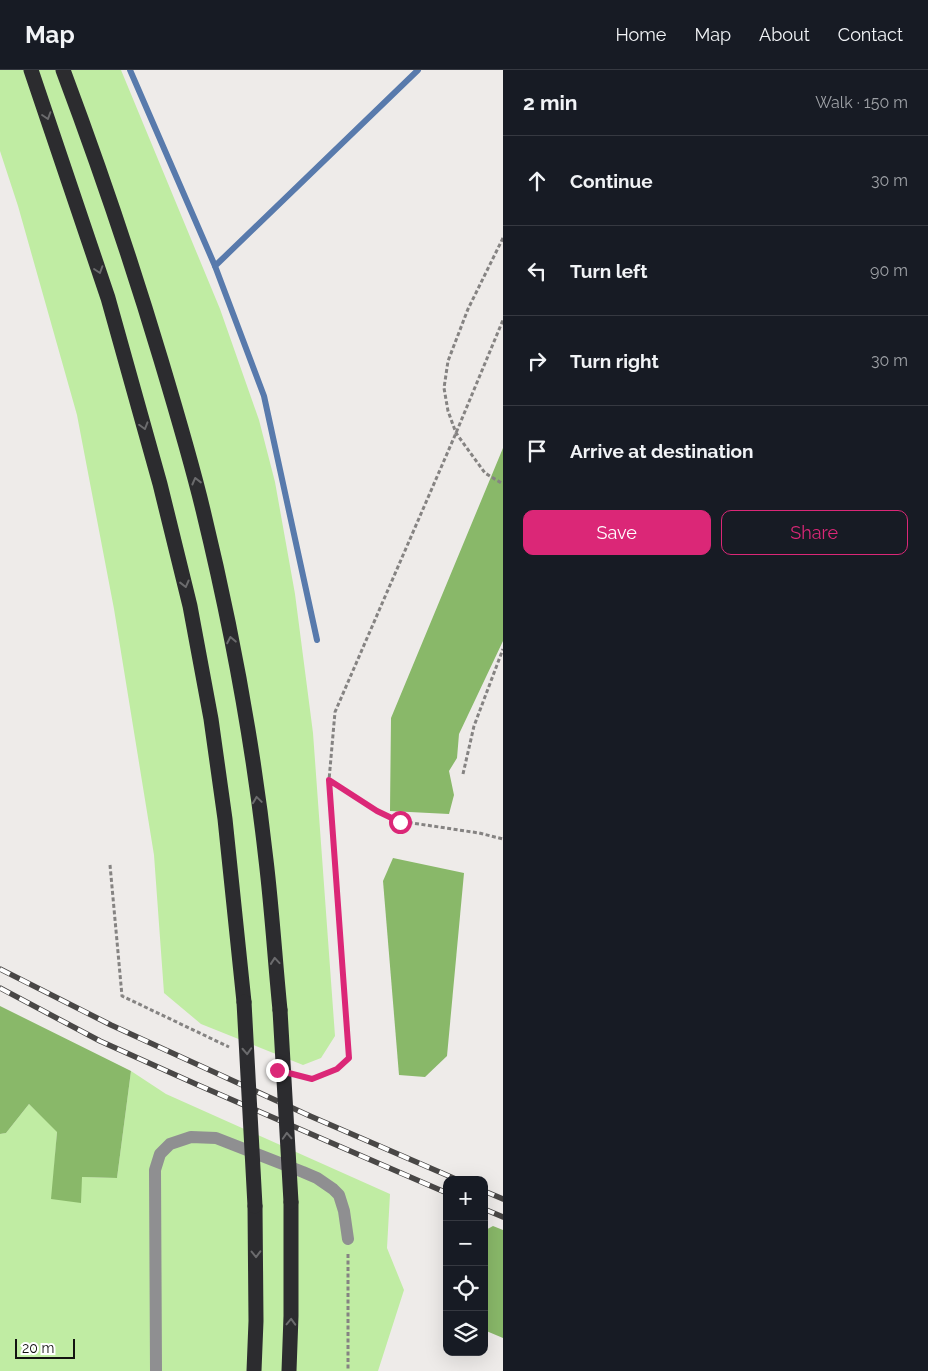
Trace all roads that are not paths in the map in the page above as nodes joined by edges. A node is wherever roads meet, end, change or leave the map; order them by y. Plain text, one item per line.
1 (31, 70) edge
2 (63, 70) edge
3 (348, 1239) road end
4 (156, 1371) edge
5 (254, 1371) edge
6 (289, 1371) edge

1 -> 5 highway, bridge
6 -> 2 highway, bridge
3 - 4 street

